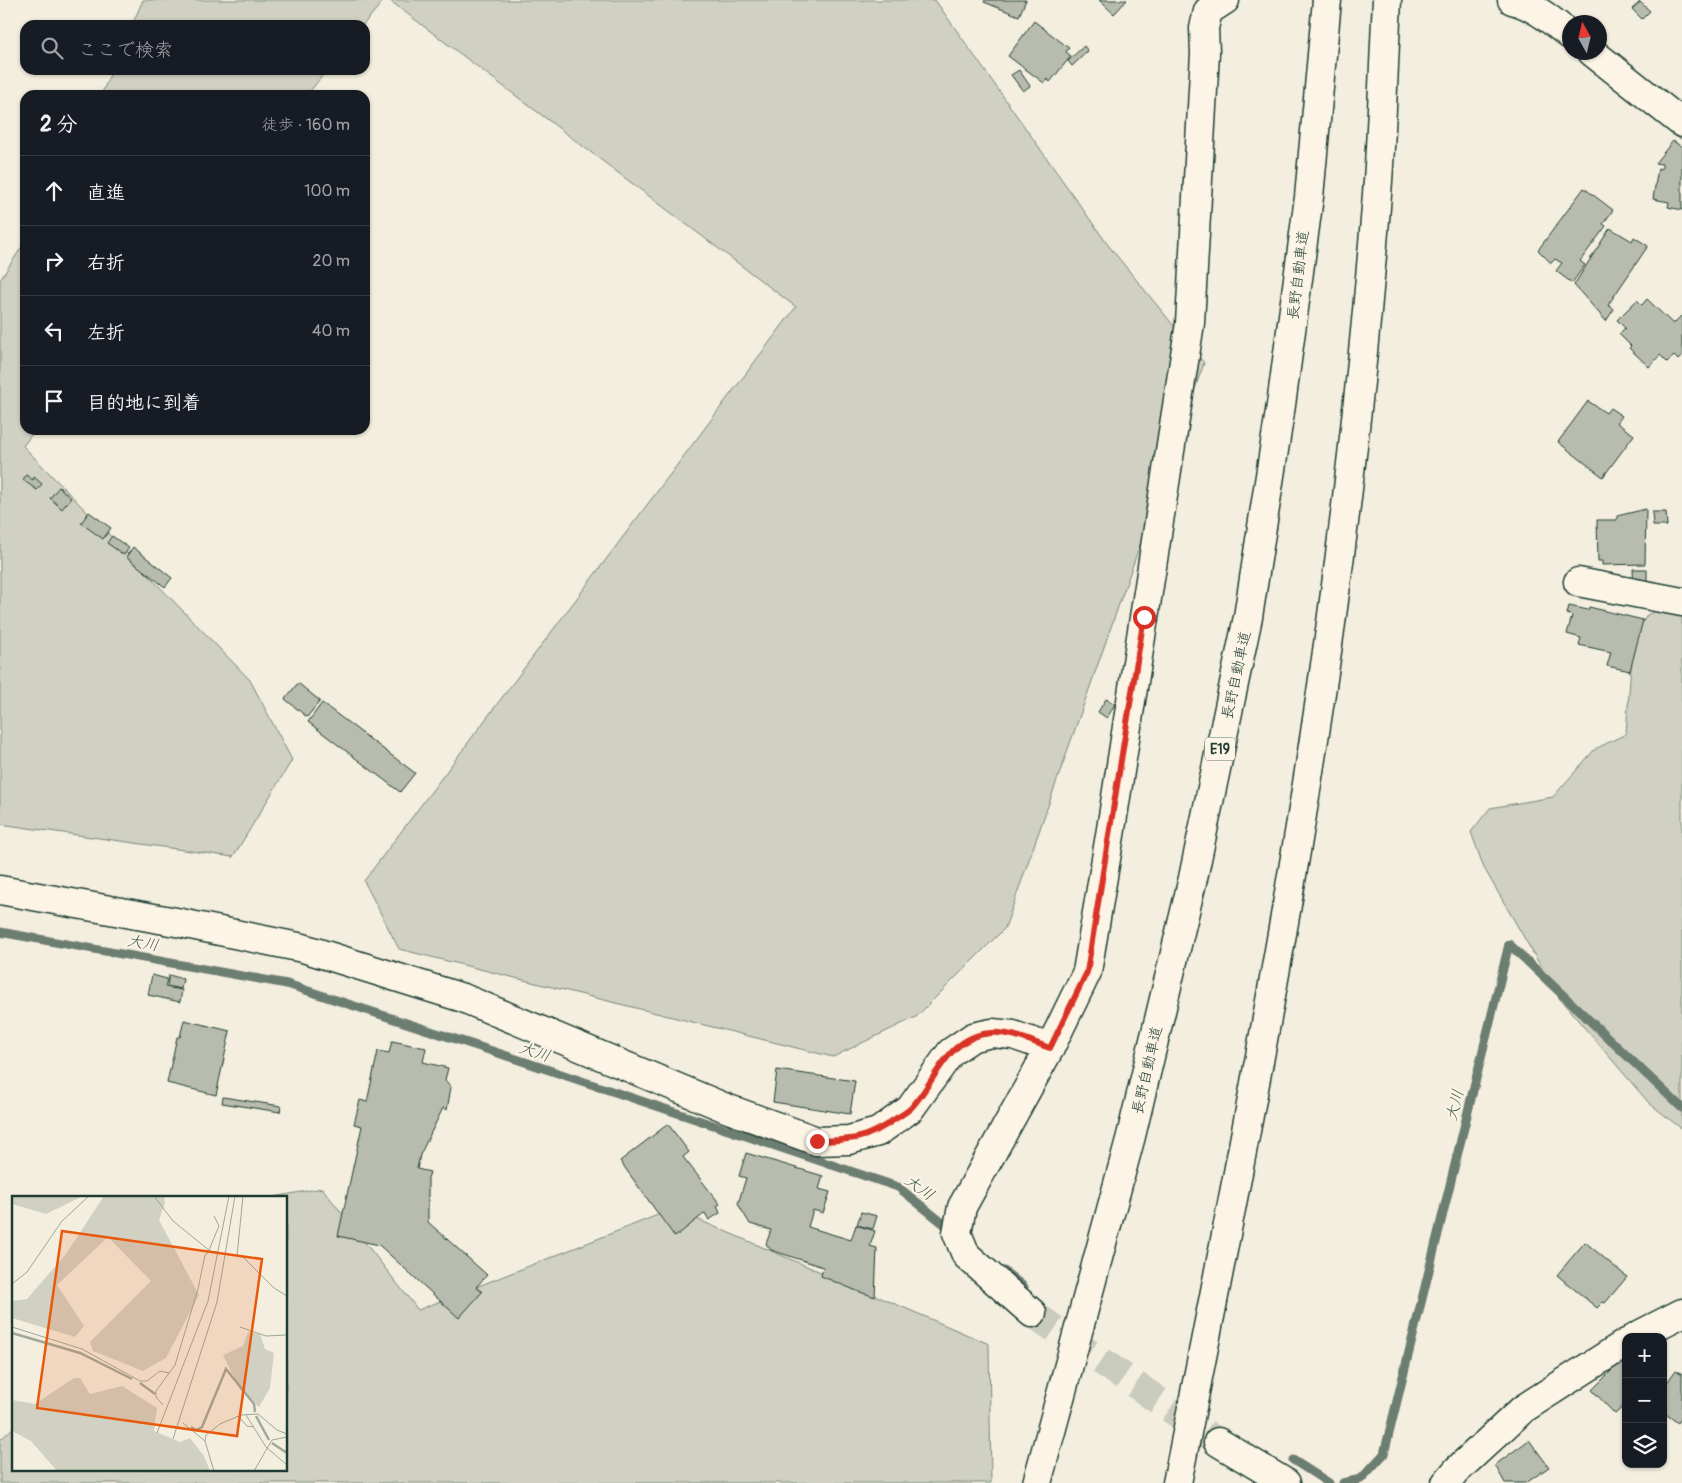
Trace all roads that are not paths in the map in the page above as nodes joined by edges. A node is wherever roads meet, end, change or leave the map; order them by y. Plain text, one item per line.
1 (1225, 0) edge
2 (1327, 0) edge
3 (1387, 0) edge
4 (1512, 0) edge
5 (1562, 29) edge
6 (1602, 60) edge
7 (1682, 123) edge
8 (1578, 582) dead end
9 (1682, 602) edge
10 (0, 890) edge
11 (1050, 1048) junction
12 (1032, 1313) tunnel mouth
13 (1677, 1323) edge
14 (1647, 1333) edge
15 (1622, 1346) edge
16 (1218, 1442) tunnel mouth
17 (1037, 1483) edge
18 (1176, 1483) edge
19 (1286, 1483) edge
20 (1446, 1483) edge

1 - 11 main road
2 - 17 main road, 長野自動車道 / E19
3 - 18 main road
4 - 5 main road
6 - 7 main road
8 - 9 main road
10 - 11 main road
11 - 12 main road
13 - 14 main road
15 - 20 main road
16 - 19 main road

